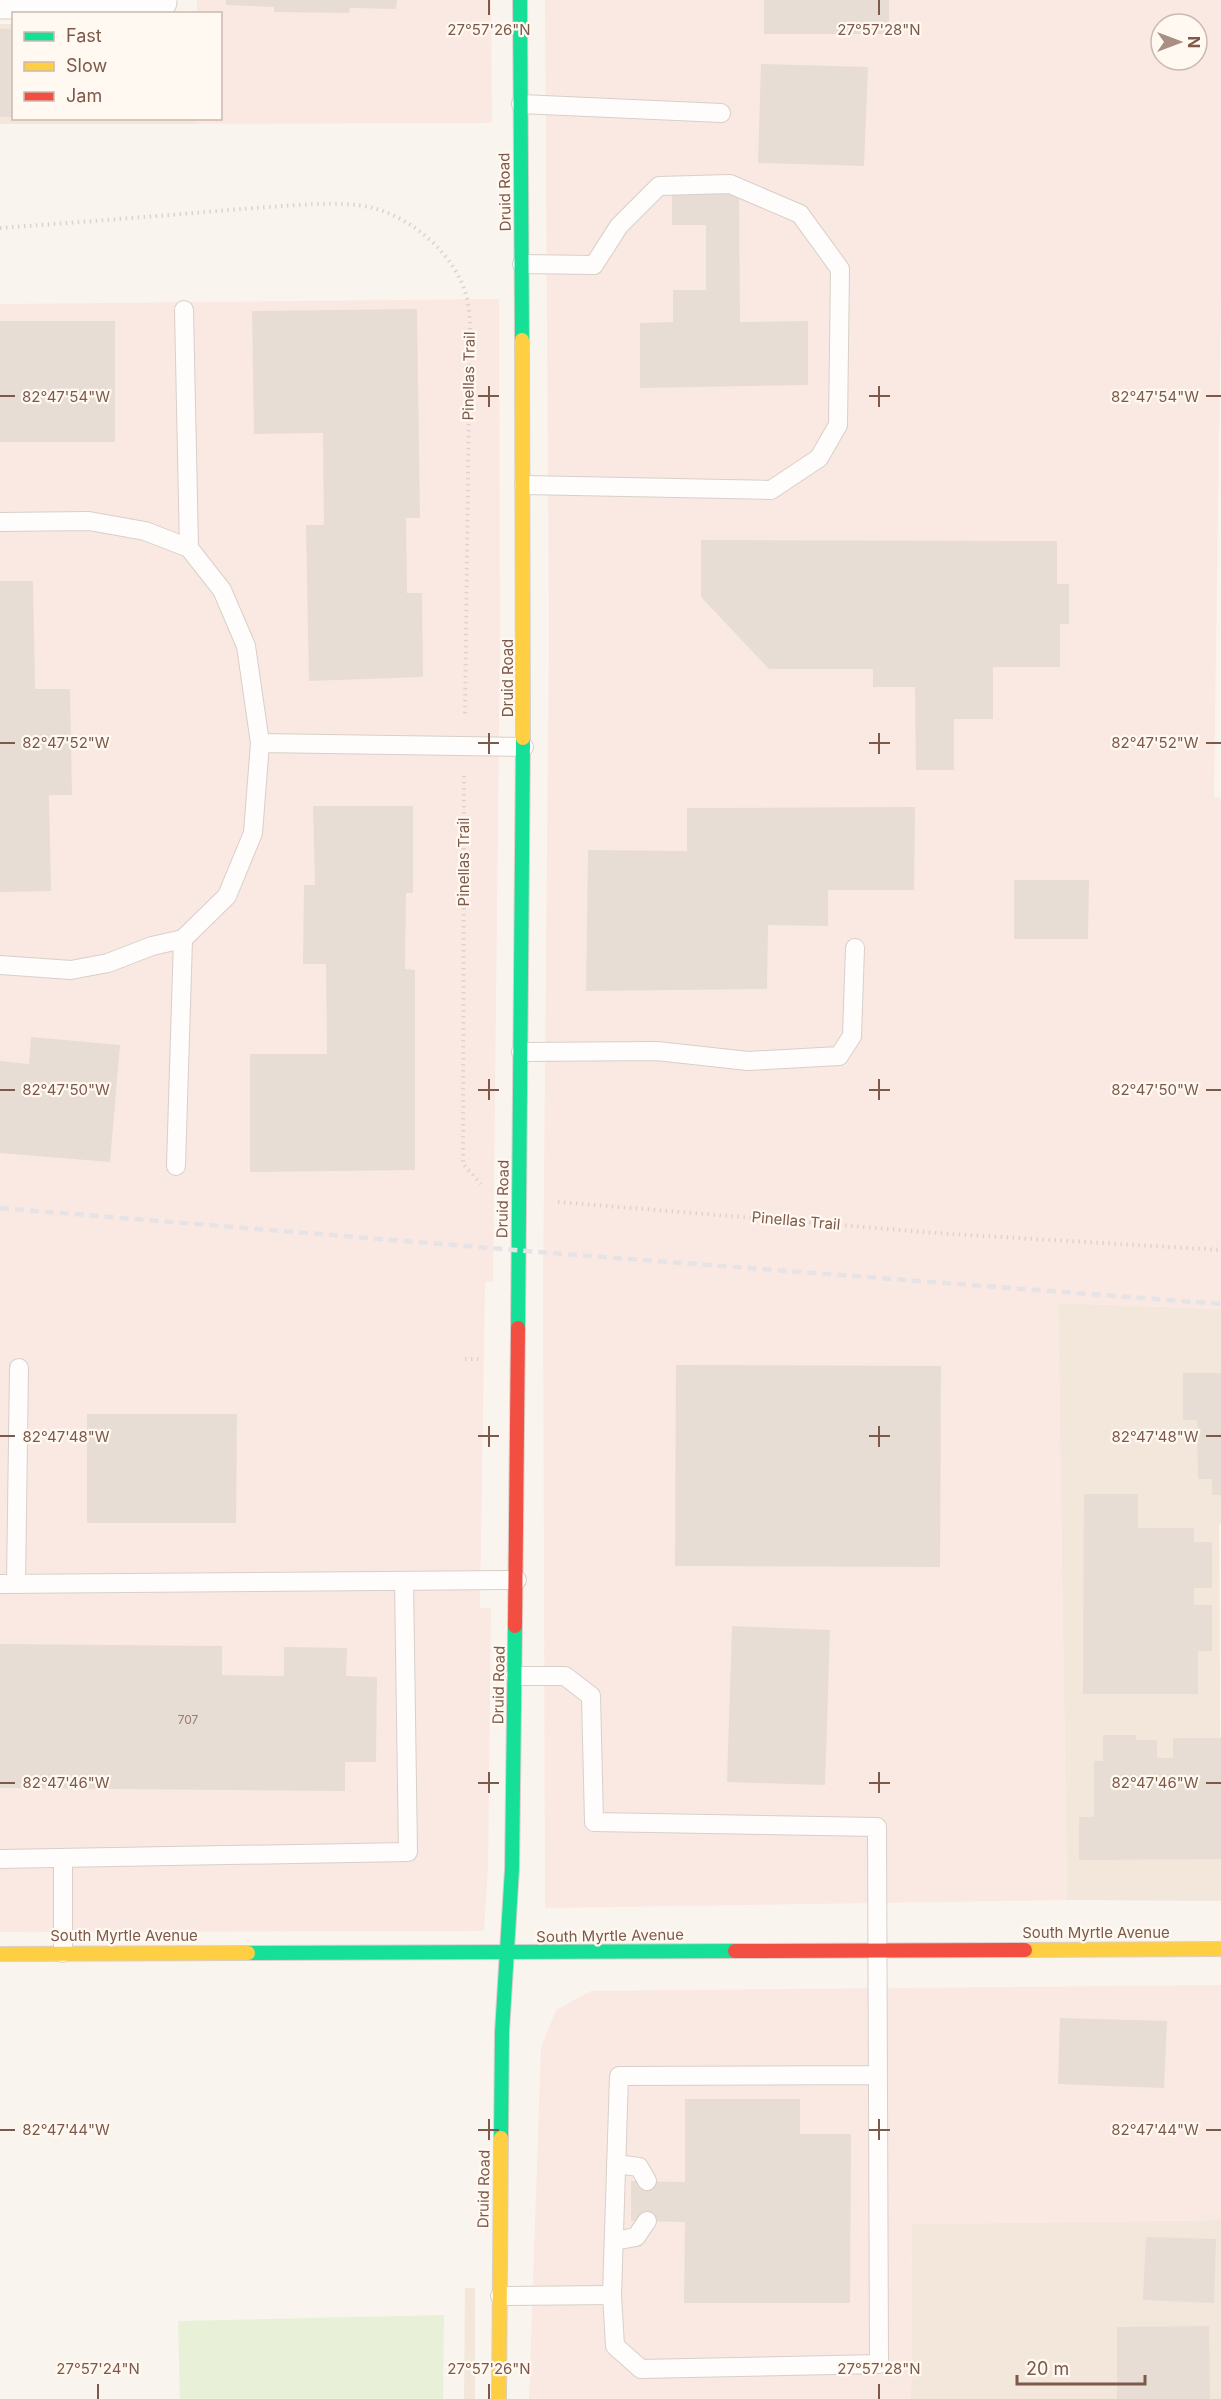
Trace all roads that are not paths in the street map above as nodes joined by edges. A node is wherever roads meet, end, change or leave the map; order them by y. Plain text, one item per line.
1 (160, 0) edge
2 (520, 0) edge
3 (0, 2) edge
4 (521, 104) junction
5 (721, 113) dead end
6 (522, 264) junction
7 (184, 310) dead end
8 (524, 485) junction
9 (0, 522) edge
10 (189, 548) junction
11 (260, 743) junction
12 (524, 747) junction
13 (183, 939) junction
14 (855, 948) dead end
15 (0, 964) edge
16 (521, 1052) junction
17 (176, 1166) dead end
18 (19, 1368) dead end
19 (517, 1580) junction
20 (404, 1581) junction
21 (8, 1584) edge
22 (515, 1676) junction
23 (63, 1858) junction
24 (0, 1859) edge
25 (1221, 1949) edge
26 (878, 1950) junction
27 (63, 1953) junction
28 (507, 1953) junction
29 (0, 1954) edge
30 (876, 2075) junction
31 (616, 2164) junction
32 (647, 2181) dead end
33 (647, 2221) dead end
34 (614, 2241) junction
35 (612, 2295) junction
36 (500, 2296) junction
37 (499, 2399) edge

1 - 3 street
2 - 4 street, Druid Road
4 - 5 lane
4 - 6 street, Druid Road
6 - 8 street, Druid Road
6 - 8 lane
7 - 10 lane
8 - 12 street, Druid Road
9 - 10 lane
10 - 11 lane
11 - 12 lane
11 - 13 lane
12 - 16 street, Druid Road
13 - 15 lane
13 - 17 lane
14 - 16 lane
16 - 19 street, Druid Road
18 - 21 lane
19 - 20 lane
19 - 22 street, Druid Road
20 - 21 lane
20 - 23 lane
22 - 26 lane
22 - 28 street, Druid Road
23 - 24 lane
23 - 27 lane
25 - 26 street, South Myrtle Avenue
26 - 28 street, South Myrtle Avenue
26 - 30 lane
27 - 28 street, South Myrtle Avenue
27 - 29 street, South Myrtle Avenue
28 - 36 street, Druid Road
30 - 31 lane
30 - 35 lane
31 - 32 lane
31 - 34 lane
33 - 34 lane
34 - 35 lane
35 - 36 lane
36 - 37 street, Druid Road

